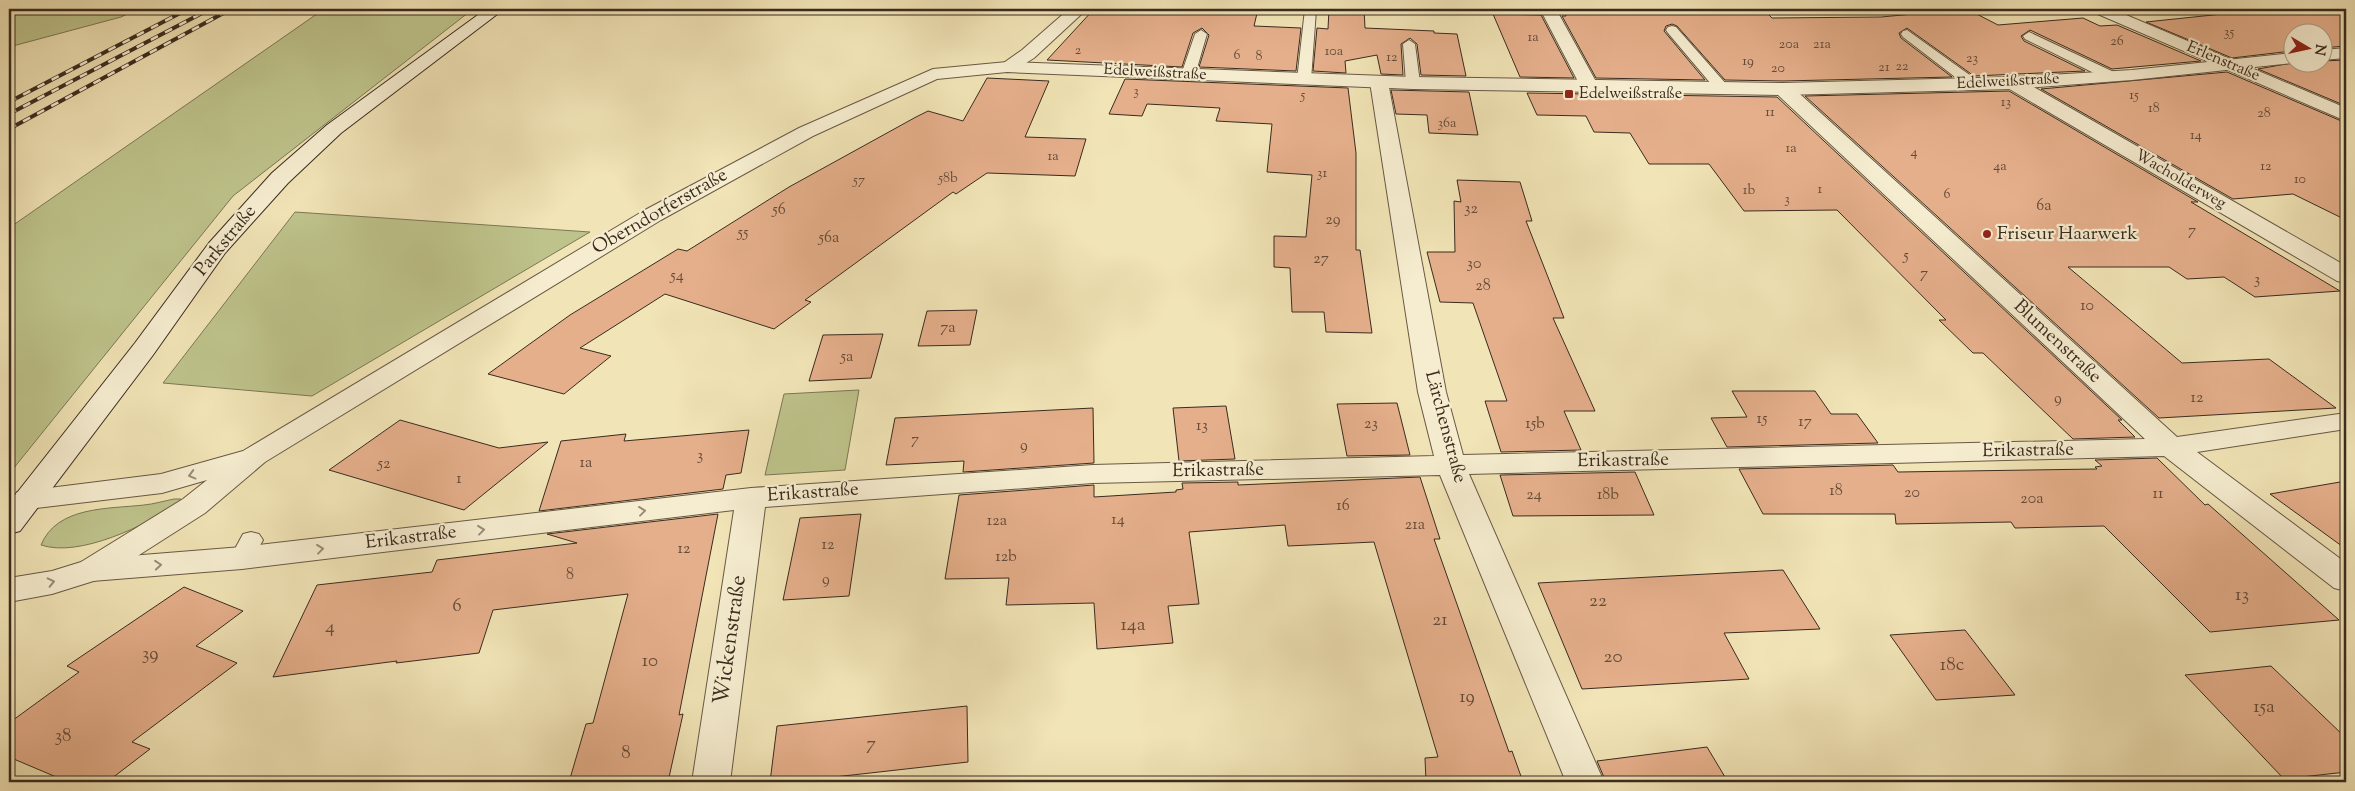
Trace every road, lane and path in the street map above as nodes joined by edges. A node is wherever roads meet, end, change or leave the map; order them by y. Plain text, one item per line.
1 (496, 9) edge
2 (1079, 9) edge
3 (1548, 9) edge
4 (2099, 9) edge
5 (1310, 10) edge
6 (1672, 30) dead end
7 (1202, 34) dead end
8 (1907, 34) dead end
9 (2029, 36) dead end
10 (1409, 44) dead end
11 (2346, 53) edge
12 (2332, 54) edge
13 (2282, 59) edge
14 (2231, 64) junction
15 (1007, 67) junction
16 (1188, 75) junction
17 (2111, 76) junction
18 (1304, 80) junction
19 (1379, 82) junction
20 (1413, 83) junction
21 (2013, 83) junction
22 (1973, 84) junction
23 (1590, 87) junction
24 (1722, 88) junction
25 (1783, 88) junction
26 (2346, 116) edge
27 (2346, 276) edge
28 (2346, 421) edge
29 (2171, 447) junction
30 (255, 456) junction
31 (1451, 466) junction
32 (751, 498) junction
33 (28, 499) junction
34 (9, 524) edge
35 (92, 570) junction
36 (2346, 580) edge
37 (9, 590) edge
38 (711, 782) edge
39 (1585, 782) edge

1 - 33 street, Parkstraße
2 - 15 street, Oberndorferstraße
3 - 23 street
4 - 14 street, Erlenstraße
5 - 18 lane
6 - 24 lane
7 - 16 lane
8 - 22 lane
9 - 17 lane
10 - 20 lane
11 - 12 street
13 - 14 street, Edelweißstraße
14 - 17 street, Edelweißstraße
14 - 26 street, Erlenstraße
15 - 16 street, Edelweißstraße
15 - 30 street, Oberndorferstraße
16 - 18 street, Edelweißstraße
17 - 21 street, Edelweißstraße
18 - 19 street, Edelweißstraße
19 - 20 street, Edelweißstraße
19 - 31 street, Lärchenstraße
20 - 23 street, Edelweißstraße
21 - 22 street, Edelweißstraße
21 - 27 street, Wacholderweg
22 - 25 street, Edelweißstraße
23 - 24 street, Edelweißstraße
24 - 25 street, Edelweißstraße
25 - 29 street, Blumenstraße
28 - 29 street, Erikastraße
29 - 31 street, Erikastraße
29 - 36 street, Blumenstraße
30 -> 33 street, Oberndorferstraße
30 - 35 street, Oberndorferstraße
31 - 32 street, Erikastraße
31 - 39 street, Lärchenstraße
35 -> 32 street, Erikastraße
32 - 38 street, Wickenstraße
33 - 34 street, Parkstraße
37 -> 35 street, Oberndorferstraße

